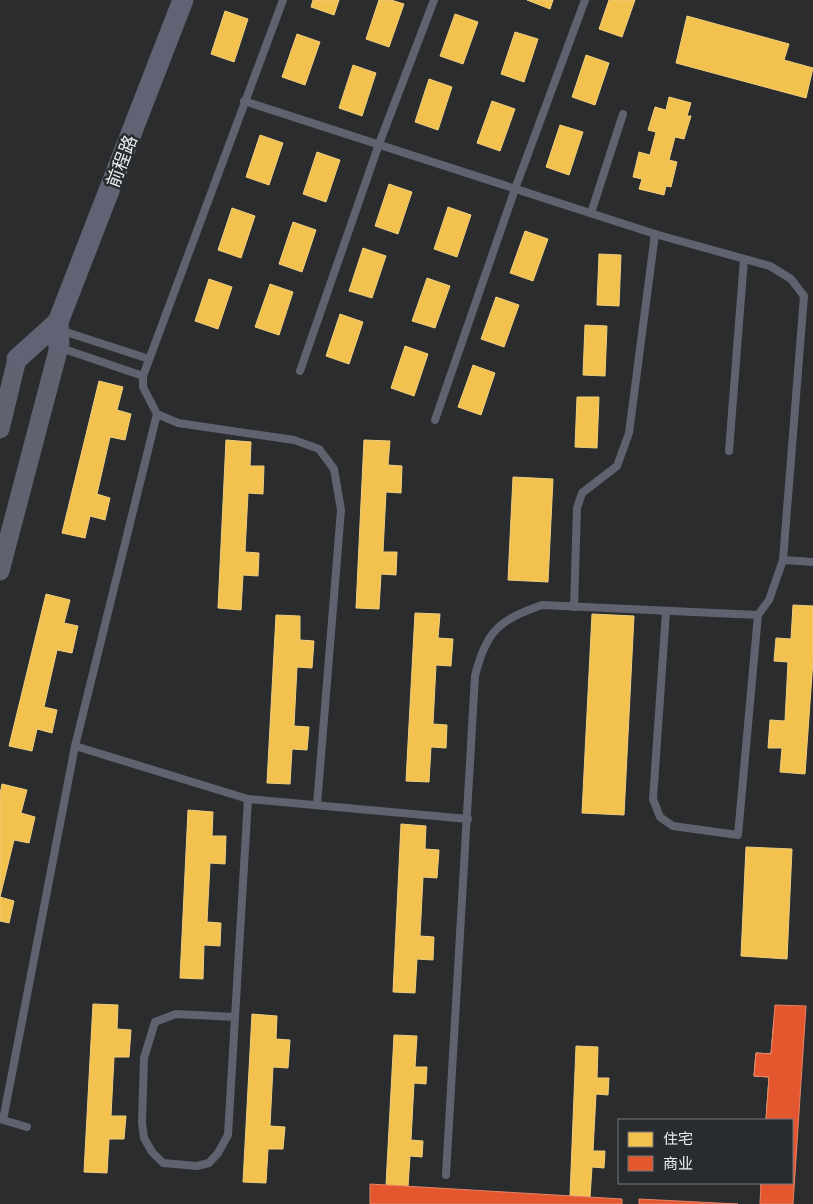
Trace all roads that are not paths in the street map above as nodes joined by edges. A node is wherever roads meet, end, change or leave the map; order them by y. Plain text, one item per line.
1 (183, 0) edge
2 (283, 0) edge
3 (434, 0) edge
4 (585, 0) edge
5 (244, 101) junction
6 (623, 114) dead end
7 (379, 144) junction
8 (515, 189) junction
9 (591, 212) junction
10 (655, 234) junction
11 (744, 259) junction
12 (59, 333) junction
13 (17, 359) joint
14 (148, 360) junction
15 (300, 371) dead end
16 (142, 376) junction
17 (157, 414) junction
18 (435, 420) dead end
19 (0, 428) edge
20 (729, 451) dead end
21 (783, 560) junction
22 (813, 562) edge
23 (0, 571) edge
24 (574, 607) junction
25 (666, 612) junction
26 (758, 615) junction
27 (75, 746) junction
28 (248, 798) junction
29 (317, 805) junction
30 (468, 819) junction
31 (235, 1017) junction
32 (27, 1127) dead end
33 (446, 1175) dead end

1 - 12 main road, 前程路
2 - 5 lane
3 - 7 lane
4 - 8 lane
5 - 7 lane
5 - 14 lane
6 - 9 lane
7 - 8 lane
7 - 15 lane
8 - 9 lane
8 - 18 lane
9 - 10 lane
10 - 11 lane
10 - 24 lane
11 - 20 lane
11 - 21 lane
12 - 13 main road, 前程路
12 - 14 lane
12 - 16 lane
12 - 23 street, 前程路
13 - 19 street, 前程路
14 - 16 lane
16 - 17 lane
17 - 27 lane
17 - 29 lane
21 - 22 lane
21 - 26 lane
24 - 25 lane
24 - 30 lane
25 - 26 lane
25 - 26 lane
27 - 28 lane
27 - 32 lane
28 - 29 lane
28 - 31 lane
29 - 30 lane
30 - 33 lane
31 - 31 lane

